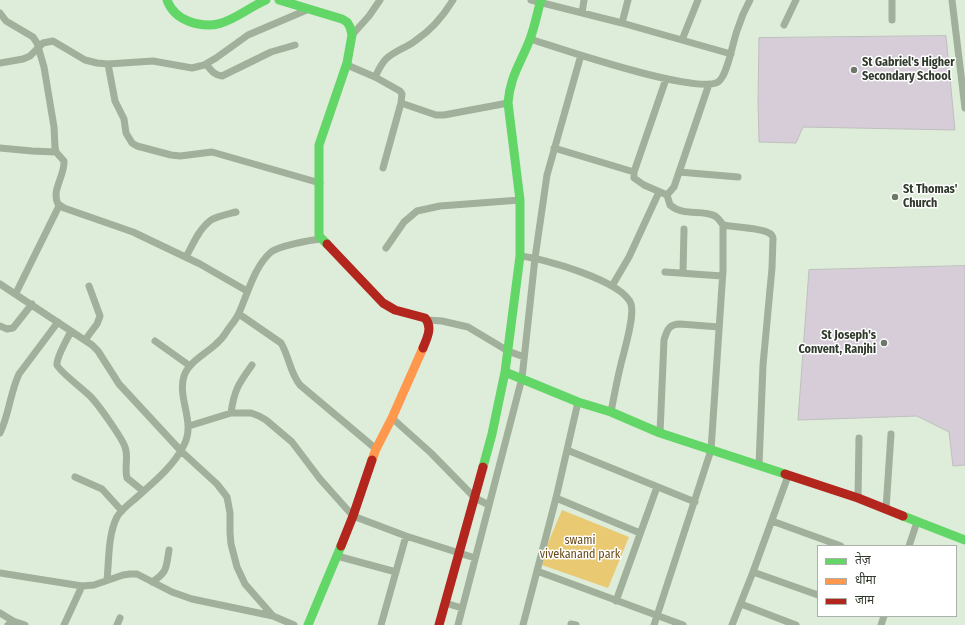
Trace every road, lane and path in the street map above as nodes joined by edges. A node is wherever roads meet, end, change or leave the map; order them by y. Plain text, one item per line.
1 (167, 0) edge
2 (266, 0) edge
3 (279, 0) edge
4 (380, 0) edge
5 (453, 0) edge
6 (531, 0) edge
7 (584, 0) edge
8 (628, 0) edge
9 (698, 0) edge
10 (750, 0) edge
11 (796, 0) edge
12 (892, 0) edge
13 (952, 0) edge
14 (540, 1) edge
15 (309, 9) junction
16 (0, 13) edge
17 (582, 13) junction
18 (892, 20) dead end
19 (622, 23) junction
20 (784, 26) dead end
21 (352, 35) junction
22 (530, 39) junction
23 (682, 40) junction
24 (295, 45) dead end
25 (38, 47) junction
26 (730, 54) junction
27 (582, 55) junction
28 (348, 61) junction
29 (0, 63) edge
30 (108, 64) junction
31 (206, 64) junction
32 (375, 78) junction
33 (666, 79) junction
34 (709, 84) junction
35 (401, 103) junction
36 (508, 103) junction
37 (965, 108) edge
38 (0, 148) edge
39 (554, 148) junction
40 (56, 152) junction
41 (383, 168) dead end
42 (634, 172) junction
43 (678, 172) junction
44 (738, 177) dead end
45 (320, 184) junction
46 (658, 192) junction
47 (667, 195) junction
48 (520, 200) junction
49 (59, 206) junction
50 (236, 212) dead end
51 (724, 225) junction
52 (684, 229) dead end
53 (321, 239) junction
54 (386, 248) dead end
55 (520, 256) junction
56 (186, 257) junction
57 (535, 258) junction
58 (664, 272) dead end
59 (683, 273) junction
60 (722, 276) junction
61 (0, 284) edge
62 (88, 286) dead end
63 (612, 286) junction
64 (247, 291) junction
65 (16, 293) junction
66 (32, 304) junction
67 (239, 314) junction
68 (428, 320) junction
69 (58, 322) junction
70 (0, 326) edge
71 (719, 327) junction
72 (71, 331) junction
73 (85, 340) junction
74 (155, 341) dead end
75 (508, 351) junction
76 (524, 357) junction
77 (252, 365) dead end
78 (190, 366) junction
79 (505, 372) junction
80 (522, 378) junction
81 (578, 402) junction
82 (611, 412) junction
83 (230, 413) junction
84 (392, 418) junction
85 (189, 426) junction
86 (0, 433) edge
87 (660, 433) junction
88 (891, 434) dead end
89 (859, 438) dead end
90 (376, 449) junction
91 (567, 450) junction
92 (711, 450) junction
93 (181, 451) junction
94 (759, 465) junction
95 (788, 476) junction
96 (75, 477) dead end
97 (656, 487) junction
98 (143, 491) junction
99 (475, 498) junction
100 (556, 498) junction
101 (858, 498) junction
102 (695, 502) junction
103 (489, 505) junction
104 (886, 509) junction
105 (122, 511) junction
106 (353, 516) junction
107 (772, 521) junction
108 (917, 522) junction
109 (640, 533) junction
110 (406, 536) junction
111 (965, 540) edge
112 (838, 545) edge
113 (909, 545) edge
114 (169, 550) dead end
115 (459, 553) junction
116 (337, 556) junction
117 (475, 558) junction
118 (537, 571) junction
119 (396, 572) junction
120 (753, 572) junction
121 (0, 573) edge
122 (107, 580) junction
123 (152, 582) junction
124 (82, 586) junction
125 (817, 595) edge
126 (616, 601) junction
127 (445, 603) junction
128 (741, 604) junction
129 (462, 608) junction
130 (0, 613) edge
131 (273, 616) junction
132 (658, 616) junction
133 (120, 618) dead end
134 (10, 623) edge
135 (310, 624) edge
136 (25, 625) edge
137 (64, 625) edge
138 (117, 625) edge
139 (294, 625) edge
140 (381, 625) edge
141 (439, 625) edge
142 (458, 625) edge
143 (523, 625) edge
144 (654, 625) edge
145 (684, 625) edge
146 (732, 625) edge
147 (796, 625) edge

1 - 2 street
3 - 15 street
4 - 21 street
5 - 32 street
6 - 14 street
7 - 17 street
8 - 19 street
9 - 23 street
10 - 26 street
11 - 20 street
12 - 18 street
13 - 37 street
14 - 17 street
14 - 22 street
15 - 21 street
15 - 31 street
16 - 25 street
17 - 19 street
19 - 23 street
21 - 28 street
22 - 27 street
22 - 36 street
23 - 26 street
24 - 31 street
25 - 29 street
25 - 30 street
25 - 40 street
26 - 34 street
27 - 33 street
27 - 39 street
28 - 32 street
28 - 45 street
30 - 31 street
30 - 45 street
32 - 35 street
33 - 34 street
33 - 42 street
34 - 43 street
35 - 36 street
35 - 41 street
36 - 48 street
38 - 40 street
39 - 42 street
39 - 57 street
40 - 49 street
42 - 46 street
43 - 44 street
43 - 47 street
45 - 53 street
46 - 47 street
46 - 63 street
47 - 51 street
48 - 54 street
48 - 55 street
49 - 56 street
49 - 65 street
50 - 56 street
51 - 60 street
51 - 94 street
52 - 59 street
53 - 64 street
53 - 68 street
55 - 57 street
55 - 75 street
56 - 64 street
57 - 63 street
57 - 76 street
58 - 59 street
59 - 60 street
60 - 71 street
61 - 65 street
62 - 73 street
63 - 82 street
64 - 67 street
65 - 66 street
66 - 69 street
66 - 70 street
67 - 78 street
67 - 90 street
68 - 75 street
68 - 84 street
69 - 72 street
69 - 86 street
71 - 87 street
71 - 92 street
72 - 73 street
72 - 98 street
73 - 93 street
74 - 78 street
75 - 76 street
75 - 79 street
76 - 80 street
77 - 83 street
78 - 85 street
79 - 80 street
79 - 99 street
80 - 81 street
80 - 103 street
81 - 82 street
81 - 91 street
82 - 87 street
83 - 85 street
83 - 106 street
84 - 90 street
84 - 99 street
85 - 93 street
87 - 92 street
88 - 104 street
89 - 101 street
90 - 106 street
91 - 97 street
91 - 100 street
92 - 94 street
92 - 102 street
93 - 98 street
93 - 131 street
94 - 95 street
95 - 101 street
95 - 107 street
96 - 105 street
97 - 102 street
97 - 109 street
98 - 105 street
99 - 103 street
99 - 115 street
100 - 109 street
100 - 118 street
101 - 104 street
102 - 132 street
103 - 117 street
104 - 108 street
105 - 122 street
106 - 110 street
106 - 116 street
107 - 112 street
107 - 120 street
108 - 111 street
108 - 113 street
109 - 126 street
110 - 115 street
110 - 119 street
114 - 123 street
115 - 117 street
115 - 127 street
116 - 119 street
116 - 135 street
117 - 129 street
118 - 126 street
118 - 143 street
119 - 140 street
120 - 125 street
120 - 128 street
121 - 124 street
122 - 123 street
122 - 124 street
123 - 131 street
124 - 137 street
126 - 132 street
127 - 129 street
127 - 141 street
128 - 146 street
128 - 147 street
129 - 142 street
130 - 134 street
131 - 139 street
132 - 144 street
132 - 145 street
133 - 138 street
134 - 136 street

